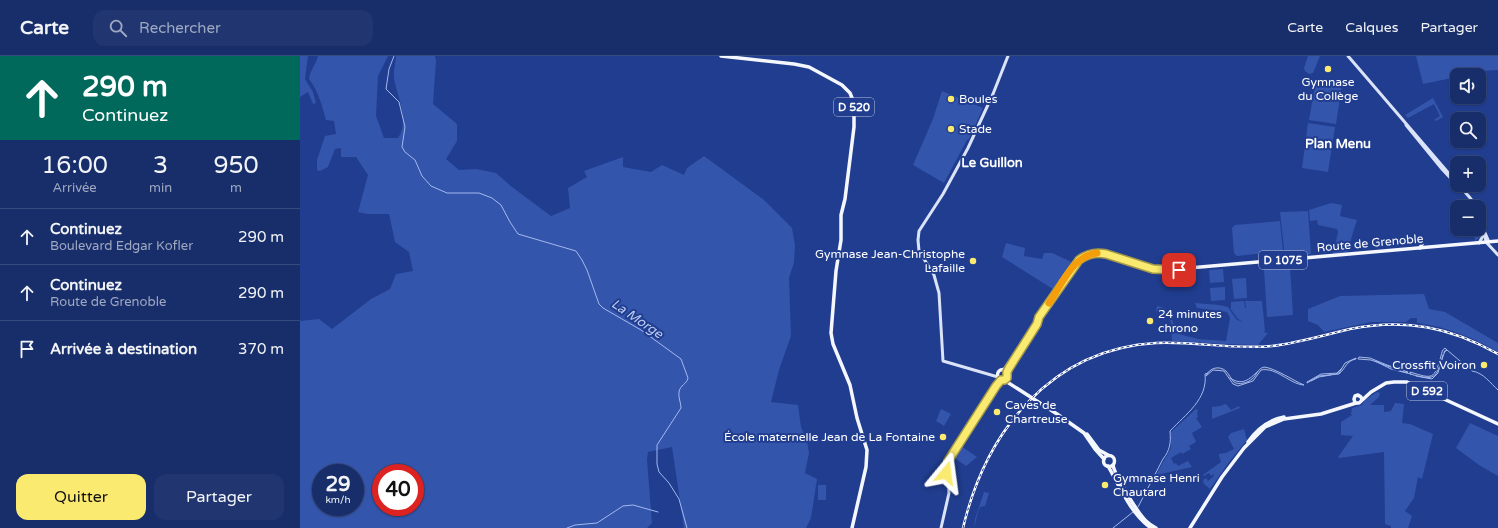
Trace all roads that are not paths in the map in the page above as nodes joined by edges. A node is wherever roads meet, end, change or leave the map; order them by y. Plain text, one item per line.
1 (721, 56) edge
2 (1008, 56) edge
3 (1348, 57) edge
4 (1450, 178) edge
5 (1465, 192) edge
6 (1472, 200) edge
7 (1482, 236) edge
8 (1485, 236) edge
9 (1498, 241) edge
10 (1487, 242) junction
11 (1479, 243) junction
12 (1425, 247) junction
13 (1420, 248) junction
14 (1498, 255) edge
15 (1006, 371) junction
16 (1001, 378) junction
17 (1361, 398) junction
18 (1355, 401) junction
19 (1062, 417) junction
20 (1498, 424) edge
21 (1108, 455) junction
22 (1104, 459) junction
23 (1114, 465) junction
24 (1108, 466) junction
25 (1135, 510) junction
26 (852, 528) edge
27 (941, 528) edge
28 (1151, 528) edge
29 (1156, 528) edge
30 (1190, 528) edge

1 - 26 main road, D 520
2 - 16 street
3 - 4 street
5 - 6 street
7 - 11 street
8 - 10 street
9 - 10 main road, D 1075
10 - 11 main road, Route de Grenoble / D 1075
10 - 14 street
11 - 12 main road, Route de Grenoble / D 1075
12 - 13 main road, Route de Grenoble / D 1075
12 - 13 main road
13 - 15 main road, Route de Grenoble / D 1075
15 - 16 main road
15 - 16 main road
16 - 19 main road
16 - 27 street
17 - 18 main road
17 - 18 main road
17 - 20 main road, D 592
18 - 30 main road
19 - 21 main road
19 - 22 main road
21 - 22 main road
21 - 23 main road
22 - 24 main road
23 - 24 main road
23 - 25 main road
24 - 25 main road
25 - 28 main road
25 - 29 main road

